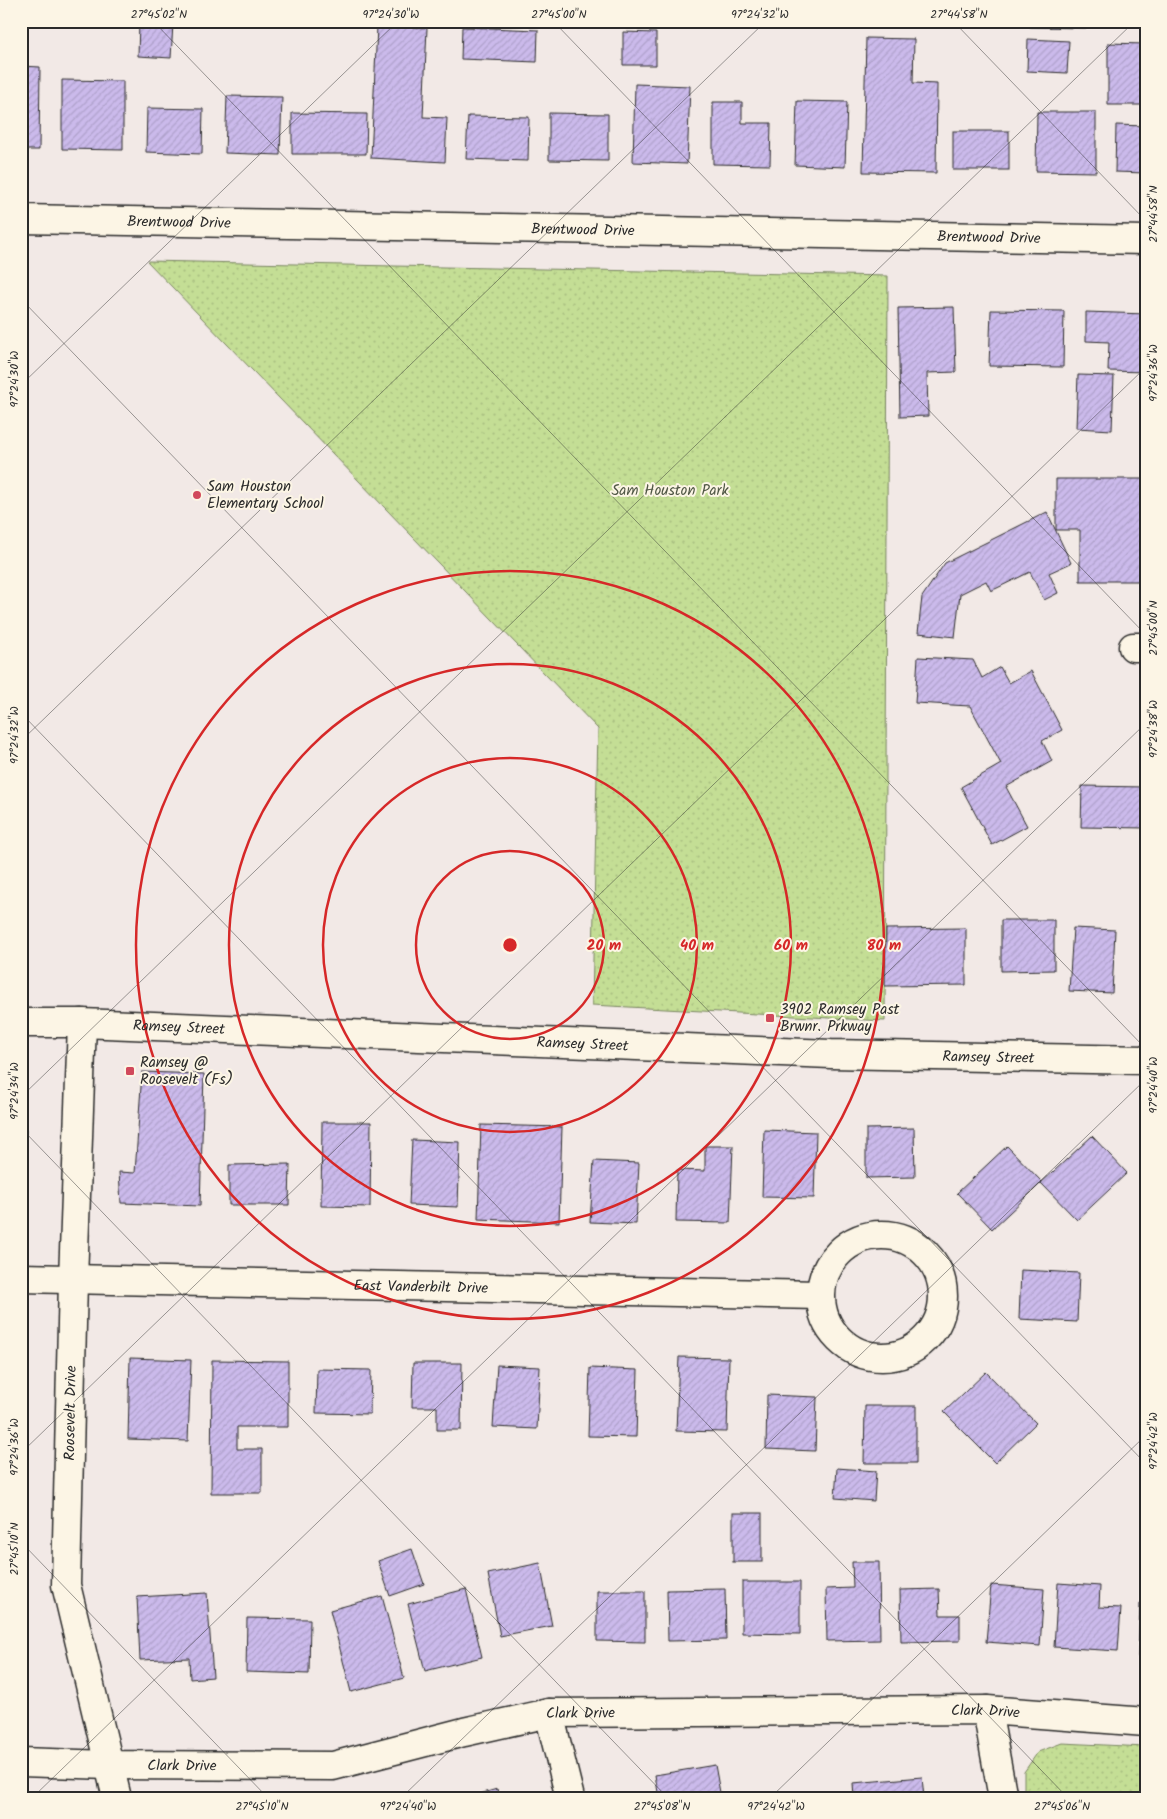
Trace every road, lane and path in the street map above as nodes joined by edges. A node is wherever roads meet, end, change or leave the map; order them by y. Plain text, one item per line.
1 (21, 219) edge
2 (1146, 240) edge
3 (21, 1023) edge
4 (82, 1023) junction
5 (1146, 1060) edge
6 (21, 1278) edge
7 (73, 1280) junction
8 (820, 1295) junction
9 (987, 1710) junction
10 (550, 1713) junction
11 (1146, 1722) edge
12 (21, 1762) edge
13 (108, 1765) junction
14 (117, 1798) edge
15 (570, 1798) edge
16 (1003, 1798) edge

1 - 2 street, Brentwood Drive
3 - 4 street, Ramsey Street
4 - 5 street, Ramsey Street
4 - 7 street, Roosevelt Drive
6 - 7 street, East Vanderbilt Drive
7 - 8 street, East Vanderbilt Drive
7 - 13 street, Roosevelt Drive
8 - 8 street
9 - 10 street, Clark Drive
9 - 11 street, Clark Drive
9 - 16 street
10 - 13 street, Clark Drive
10 - 15 street
12 - 13 street, Clark Drive
13 - 14 street, Roosevelt Drive

